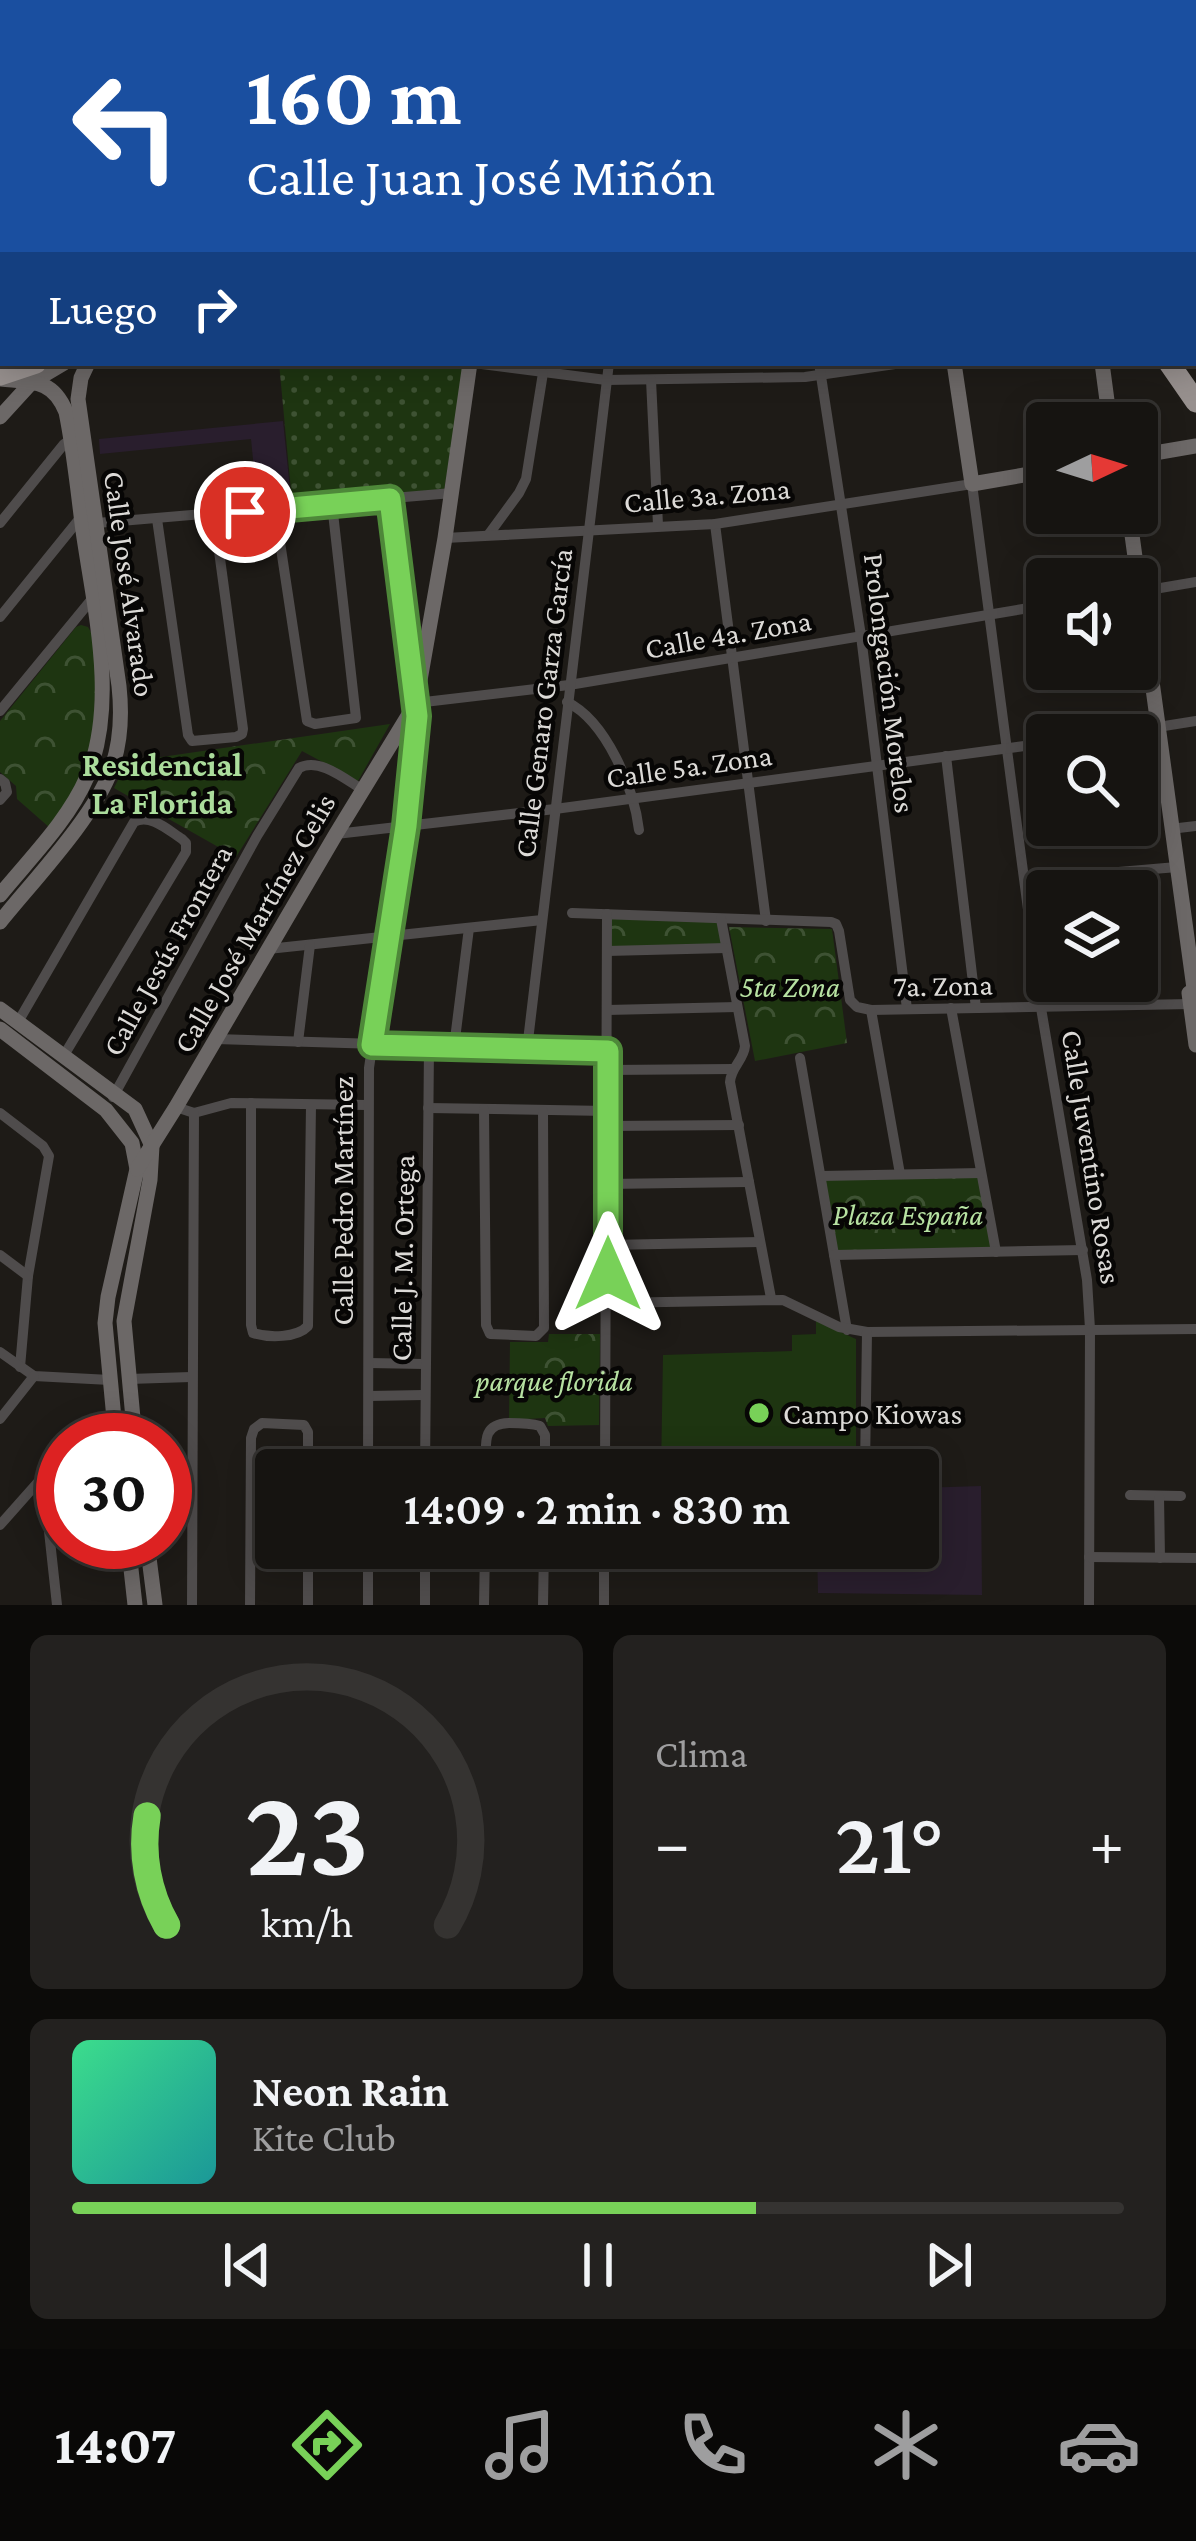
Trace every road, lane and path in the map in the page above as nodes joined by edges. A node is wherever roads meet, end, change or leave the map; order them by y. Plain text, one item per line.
1 (87, 366) edge
2 (472, 366) edge
3 (493, 366) edge
4 (609, 366) edge
5 (861, 366) edge
6 (954, 366) edge
7 (1102, 366) edge
8 (1169, 366) edge
9 (820, 369) edge
10 (34, 373) edge
11 (543, 373) junction
12 (0, 377) edge
13 (607, 380) junction
14 (652, 380) junction
15 (1190, 394) edge
16 (18, 396) junction
17 (59, 396) junction
18 (1107, 402) edge
19 (0, 417) edge
20 (77, 435) junction
21 (1196, 446) edge
22 (1158, 452) edge
23 (1026, 475) edge
24 (972, 484) junction
25 (452, 493) junction
26 (390, 499) junction
27 (332, 504) junction
28 (843, 505) junction
29 (275, 509) junction
30 (214, 514) junction
31 (157, 519) junction
32 (89, 520) junction
33 (0, 523) edge
34 (715, 524) junction
35 (658, 525) junction
36 (587, 529) junction
37 (489, 534) junction
38 (445, 538) junction
39 (95, 564) junction
40 (1196, 582) edge
41 (1158, 585) edge
42 (92, 598) junction
43 (1026, 608) edge
44 (991, 614) junction
45 (0, 616) edge
46 (862, 636) junction
47 (732, 657) junction
48 (569, 685) junction
49 (567, 702) junction
50 (416, 704) junction
51 (0, 711) edge
52 (1196, 722) edge
53 (1158, 728) edge
54 (1026, 745) edge
55 (1008, 747) junction
56 (1158, 752) edge
57 (946, 756) junction
58 (876, 765) junction
59 (0, 779) edge
60 (747, 782) junction
61 (363, 790) junction
62 (3, 796) edge
63 (632, 799) junction
64 (555, 808) junction
65 (406, 826) junction
66 (1196, 826) edge
67 (1168, 829) junction
68 (639, 830) dead end
69 (336, 834) junction
70 (1174, 867) junction
71 (1024, 880) junction
72 (0, 896) edge
73 (572, 913) dead end
74 (607, 914) junction
75 (721, 919) junction
76 (542, 920) junction
77 (766, 921) junction
78 (0, 922) edge
79 (469, 928) junction
80 (389, 935) junction
81 (310, 945) junction
82 (726, 948) junction
83 (268, 949) junction
84 (607, 951) junction
85 (1192, 977) edge
86 (1193, 1004) edge
87 (737, 1007) junction
88 (976, 1008) junction
89 (1041, 1008) junction
90 (0, 1009) edge
91 (907, 1009) junction
92 (951, 1009) junction
93 (607, 1010) junction
94 (871, 1010) junction
95 (18, 1022) junction
96 (0, 1029) edge
97 (1195, 1035) edge
98 (217, 1039) junction
99 (298, 1042) junction
100 (372, 1045) junction
101 (429, 1047) junction
102 (454, 1047) junction
103 (527, 1049) junction
104 (608, 1051) junction
105 (63, 1057) junction
106 (800, 1058) dead end
107 (733, 1069) junction
108 (608, 1070) junction
109 (115, 1093) junction
110 (251, 1102) junction
111 (310, 1105) junction
112 (367, 1105) junction
113 (176, 1108) junction
114 (428, 1108) junction
115 (134, 1109) junction
116 (484, 1109) junction
117 (106, 1110) junction
118 (543, 1111) junction
119 (607, 1111) junction
120 (194, 1113) junction
121 (3, 1120) edge
122 (739, 1125) junction
123 (607, 1126) junction
124 (152, 1146) junction
125 (137, 1169) junction
126 (981, 1173) junction
127 (900, 1174) junction
128 (821, 1176) junction
129 (749, 1182) junction
130 (608, 1184) junction
131 (760, 1242) junction
132 (608, 1245) junction
133 (1083, 1250) junction
134 (996, 1252) junction
135 (834, 1255) junction
136 (0, 1256) edge
137 (28, 1276) junction
138 (771, 1298) junction
139 (608, 1303) junction
140 (1090, 1329) junction
141 (1196, 1329) edge
142 (847, 1330) junction
143 (867, 1332) junction
144 (0, 1352) edge
145 (369, 1363) junction
146 (424, 1364) junction
147 (20, 1367) junction
148 (34, 1376) junction
149 (191, 1377) junction
150 (129, 1378) junction
151 (110, 1380) junction
152 (424, 1395) junction
153 (369, 1396) junction
154 (114, 1413) edge
155 (133, 1413) edge
156 (0, 1420) edge
157 (307, 1449) edge
158 (368, 1449) edge
159 (425, 1449) edge
160 (487, 1449) edge
161 (544, 1449) edge
162 (605, 1449) edge
163 (865, 1449) edge
164 (36, 1484) edge
165 (1130, 1495) dead end
166 (1160, 1496) junction
167 (1181, 1496) dead end
168 (0, 1525) edge
169 (1089, 1557) junction
170 (1160, 1558) junction
171 (1196, 1558) edge
172 (54, 1569) edge
173 (131, 1569) edge
174 (151, 1569) edge
175 (308, 1569) edge
176 (368, 1569) edge
177 (425, 1569) edge
178 (485, 1569) edge
179 (544, 1569) edge
180 (604, 1569) edge
181 (58, 1605) edge
182 (135, 1605) edge
183 (155, 1605) edge
184 (192, 1605) edge
185 (250, 1605) edge
186 (308, 1605) edge
187 (368, 1605) edge
188 (425, 1605) edge
189 (484, 1605) edge
190 (544, 1605) edge
191 (604, 1605) edge
192 (1089, 1605) edge

1 - 20 street, Calle José Alvarado
2 - 25 street, Calle Pedro Martínez
3 - 11 street
4 - 13 street, Calle Genaro Garza García
5 - 9 street
6 - 24 street, Calle Juventino Rosas
7 - 18 street
8 - 15 highway
9 - 14 street
9 - 28 street, Prolongación Morelos
10 - 12 highway
10 - 16 street
10 - 17 street
11 - 13 street
11 - 37 street
13 - 14 street
13 - 36 street, Calle Genaro Garza García
14 - 35 street
16 - 17 street
16 - 19 street
17 - 20 street, Calle José Alvarado
20 - 32 street, Calle José Alvarado
20 - 33 street
21 - 22 street
23 - 24 street
24 - 28 street, Calle 3a. Zona
24 - 44 street, Calle Juventino Rosas
25 - 26 street
25 - 38 street, Calle Pedro Martínez
26 - 27 street
26 - 50 street
27 - 29 street
27 - 29 street
28 - 34 street, Calle 3a. Zona
28 - 46 street, Prolongación Morelos
29 - 30 street
30 - 31 street
30 - 31 street
31 - 32 street
32 - 39 street, Calle José Alvarado
32 - 45 street
34 - 35 street, Calle 3a. Zona
34 - 47 street
35 - 36 street, Calle 3a. Zona
36 - 37 street, Calle 3a. Zona
36 - 48 street, Calle Genaro Garza García
37 - 38 street, Calle 3a. Zona
38 - 50 street, Calle Pedro Martínez
39 - 42 street, Calle José Alvarado
39 - 78 street, Calle José Alvarado
40 - 41 street
42 - 51 street
42 - 72 street, Calle José Alvarado
43 - 44 street, Calle 4a. Zona
44 - 46 street, Calle 4a. Zona
44 - 55 street, Calle Juventino Rosas
46 - 47 street, Calle 4a. Zona
46 - 58 street, Prolongación Morelos
47 - 48 street, Calle 4a. Zona
47 - 60 street
48 - 49 street, Calle Genaro Garza García
48 - 50 street, Calle 4a. Zona
49 - 63 street
49 - 64 street, Calle Genaro Garza García
50 - 61 street, Calle José Martínez Celis
50 - 65 street, Calle Pedro Martínez
52 - 53 street
54 - 55 street, Calle 5a. Zona
55 - 57 street, Calle 5a. Zona
55 - 71 street, Calle Juventino Rosas
56 - 67 street
57 - 58 street, Calle 5a. Zona
57 - 88 street
58 - 60 street, Calle 5a. Zona
58 - 91 street, Prolongación Morelos
59 - 62 street
60 - 63 street, Calle 5a. Zona
60 - 77 street
61 - 69 street, Calle José Martínez Celis
61 - 109 street, Calle Jesús Frontera
63 - 64 street, Calle 5a. Zona
63 - 68 street
64 - 65 street, Calle 5a. Zona
64 - 76 street, Calle Genaro Garza García
65 - 69 street, Calle 5a. Zona
65 - 80 street, Calle Pedro Martínez
66 - 67 street
67 - 70 street
69 - 83 street, Calle José Martínez Celis
70 - 71 street
70 - 85 street
71 - 89 street, Calle Juventino Rosas
73 - 74 street
74 - 75 street
74 - 84 street
75 - 77 street
75 - 82 street
76 - 79 street
76 - 103 street, Calle Genaro Garza García
77 - 94 street, 7a. Zona
79 - 80 street
79 - 102 street
80 - 81 street
80 - 100 street, Calle Pedro Martínez
81 - 83 street
81 - 99 street
82 - 84 street
82 - 87 street
83 - 98 street, Calle José Martínez Celis
84 - 93 street
85 - 86 street
86 - 89 street, 7a. Zona
86 - 97 street
87 - 93 street
87 - 107 street
88 - 89 street, 7a. Zona
88 - 92 street, 7a. Zona
89 - 133 street, Calle Juventino Rosas
90 - 95 street
91 - 92 street, 7a. Zona
91 - 94 street, 7a. Zona
92 - 126 street
93 - 104 street
94 - 127 street
95 - 105 street
95 - 105 street
96 - 117 street
98 - 99 street
98 - 113 street, Calle José Martínez Celis
99 - 100 street
100 - 101 street
100 - 112 street, Calle Pedro Martínez
101 - 102 street
101 - 114 street, Calle J. M. Ortega
102 - 103 street
103 - 104 street
104 - 108 street
105 - 109 street
106 - 128 street
107 - 108 street
107 - 122 street
108 - 119 street
109 - 115 street
109 - 117 street, Calle Jesús Frontera
110 - 111 street
110 - 111 street
110 - 120 street
111 - 112 street
112 - 145 street, Calle Pedro Martínez
113 - 115 street
113 - 120 street
113 - 124 street, Calle José Martínez Celis
114 - 116 street
114 - 146 street, Calle J. M. Ortega
115 - 124 street
116 - 118 street
116 - 118 street
117 - 125 street
118 - 119 street
119 - 123 street
120 - 149 street
121 - 137 street
122 - 123 street
122 - 129 street
123 - 130 street
124 - 125 street, Calle José Martínez Celis
124 - 150 street
125 - 151 street
126 - 127 street
126 - 134 street
127 - 128 street
128 - 135 street
129 - 130 street
129 - 131 street
130 - 132 street
131 - 132 street
131 - 138 street
132 - 139 street
133 - 134 street
133 - 140 street, Calle Juventino Rosas
134 - 135 street
135 - 142 street
136 - 137 street
137 - 147 street
138 - 139 street
138 - 142 street
139 - 162 street
140 - 141 street
140 - 143 street
140 - 169 street, Calle Juventino Rosas
142 - 143 street
143 - 163 street
144 - 147 street
145 - 146 street
145 - 153 street, Calle Pedro Martínez
146 - 152 street, Calle J. M. Ortega
147 - 148 street
148 - 151 street
148 - 156 street
149 - 150 street
149 - 184 street
150 - 155 street
151 - 154 street
152 - 153 street
152 - 159 street, Calle J. M. Ortega
153 - 158 street, Calle Pedro Martínez
157 - 185 street
160 - 161 street
164 - 168 street
165 - 166 street
166 - 167 street
166 - 170 street
169 - 170 street
169 - 192 street, Calle Juventino Rosas
170 - 171 street
172 - 181 street
173 - 182 street
174 - 183 street
175 - 186 street
176 - 187 street
177 - 188 street
178 - 189 street
179 - 190 street
180 - 191 street

